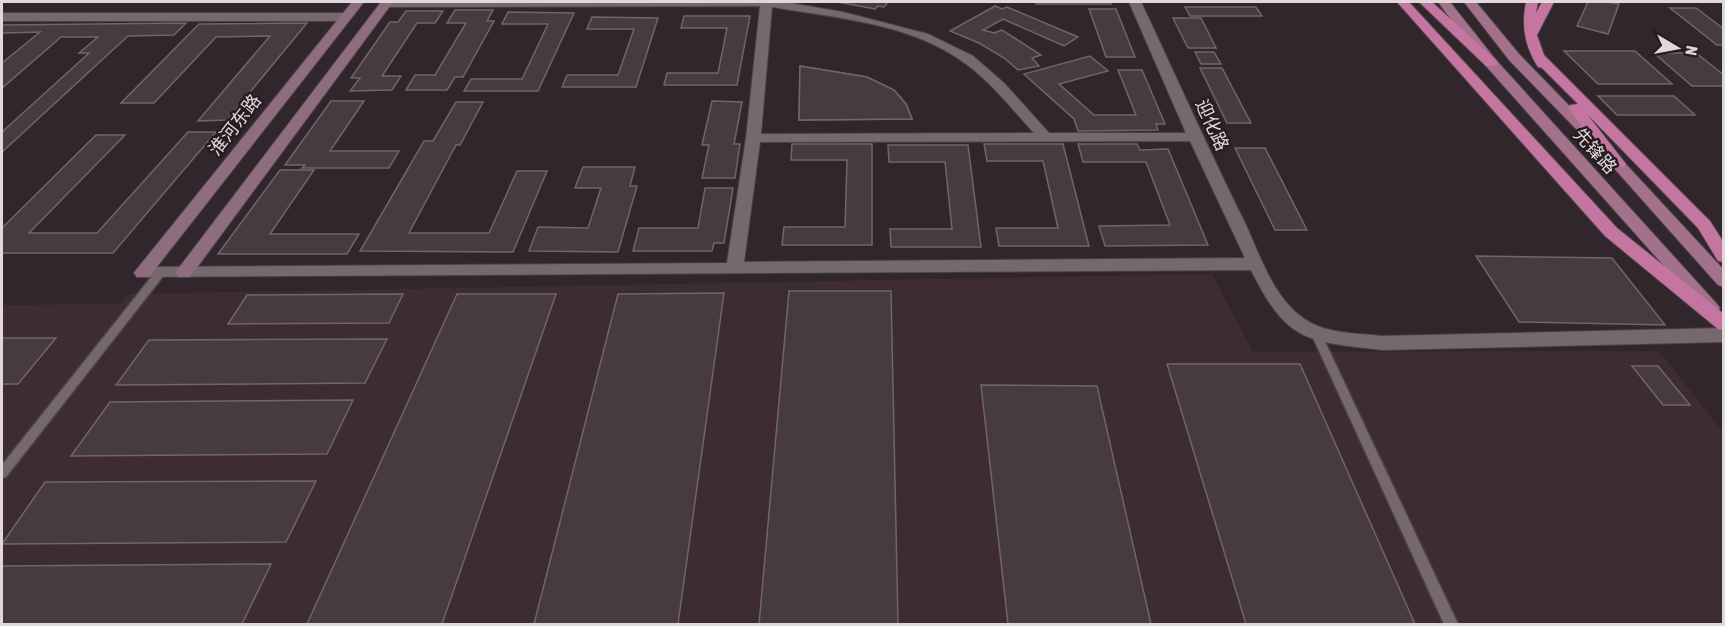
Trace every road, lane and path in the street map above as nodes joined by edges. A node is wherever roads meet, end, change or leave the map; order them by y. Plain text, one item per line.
1 (358, 2) edge
2 (386, 2) edge
3 (766, 2) edge
4 (1135, 2) edge
5 (1403, 2) edge
6 (1425, 2) edge
7 (1444, 2) edge
8 (1470, 2) edge
9 (1532, 2) edge
10 (1548, 2) edge
11 (346, 16) junction
12 (2, 17) edge
13 (1531, 35) junction
14 (1537, 55) junction
15 (1491, 63) junction
16 (1045, 137) junction
17 (1195, 137) junction
18 (753, 138) junction
19 (1618, 164) junction
20 (1724, 257) edge
21 (1256, 264) junction
22 (735, 269) junction
23 (151, 273) junction
24 (184, 273) junction
25 (1724, 281) edge
26 (1724, 322) edge
27 (1315, 331) junction
28 (1724, 335) edge
29 (2, 473) edge
30 (1451, 624) edge

1 - 11 main road, 淮河东路
2 - 3 street
2 - 24 main road
3 - 16 street
3 - 18 street
4 - 17 street, 迎化路
5 - 26 highway
6 - 15 highway
7 - 15 main road, 先锋路
8 - 19 main road, 先锋路
9 - 13 highway
10 - 13 highway
11 - 12 street
11 - 23 main road, 淮河东路
13 - 14 highway
14 - 19 highway
14 - 20 highway
15 - 26 main road, 先锋路
16 - 17 street
16 - 18 street
17 - 21 street, 迎化路
18 - 22 street
19 - 25 main road, 先锋路
21 - 22 street
21 - 27 street, 迎化路
22 - 24 street
23 - 24 street
23 - 29 lane
27 - 28 street, 迎化路
27 - 30 lane

